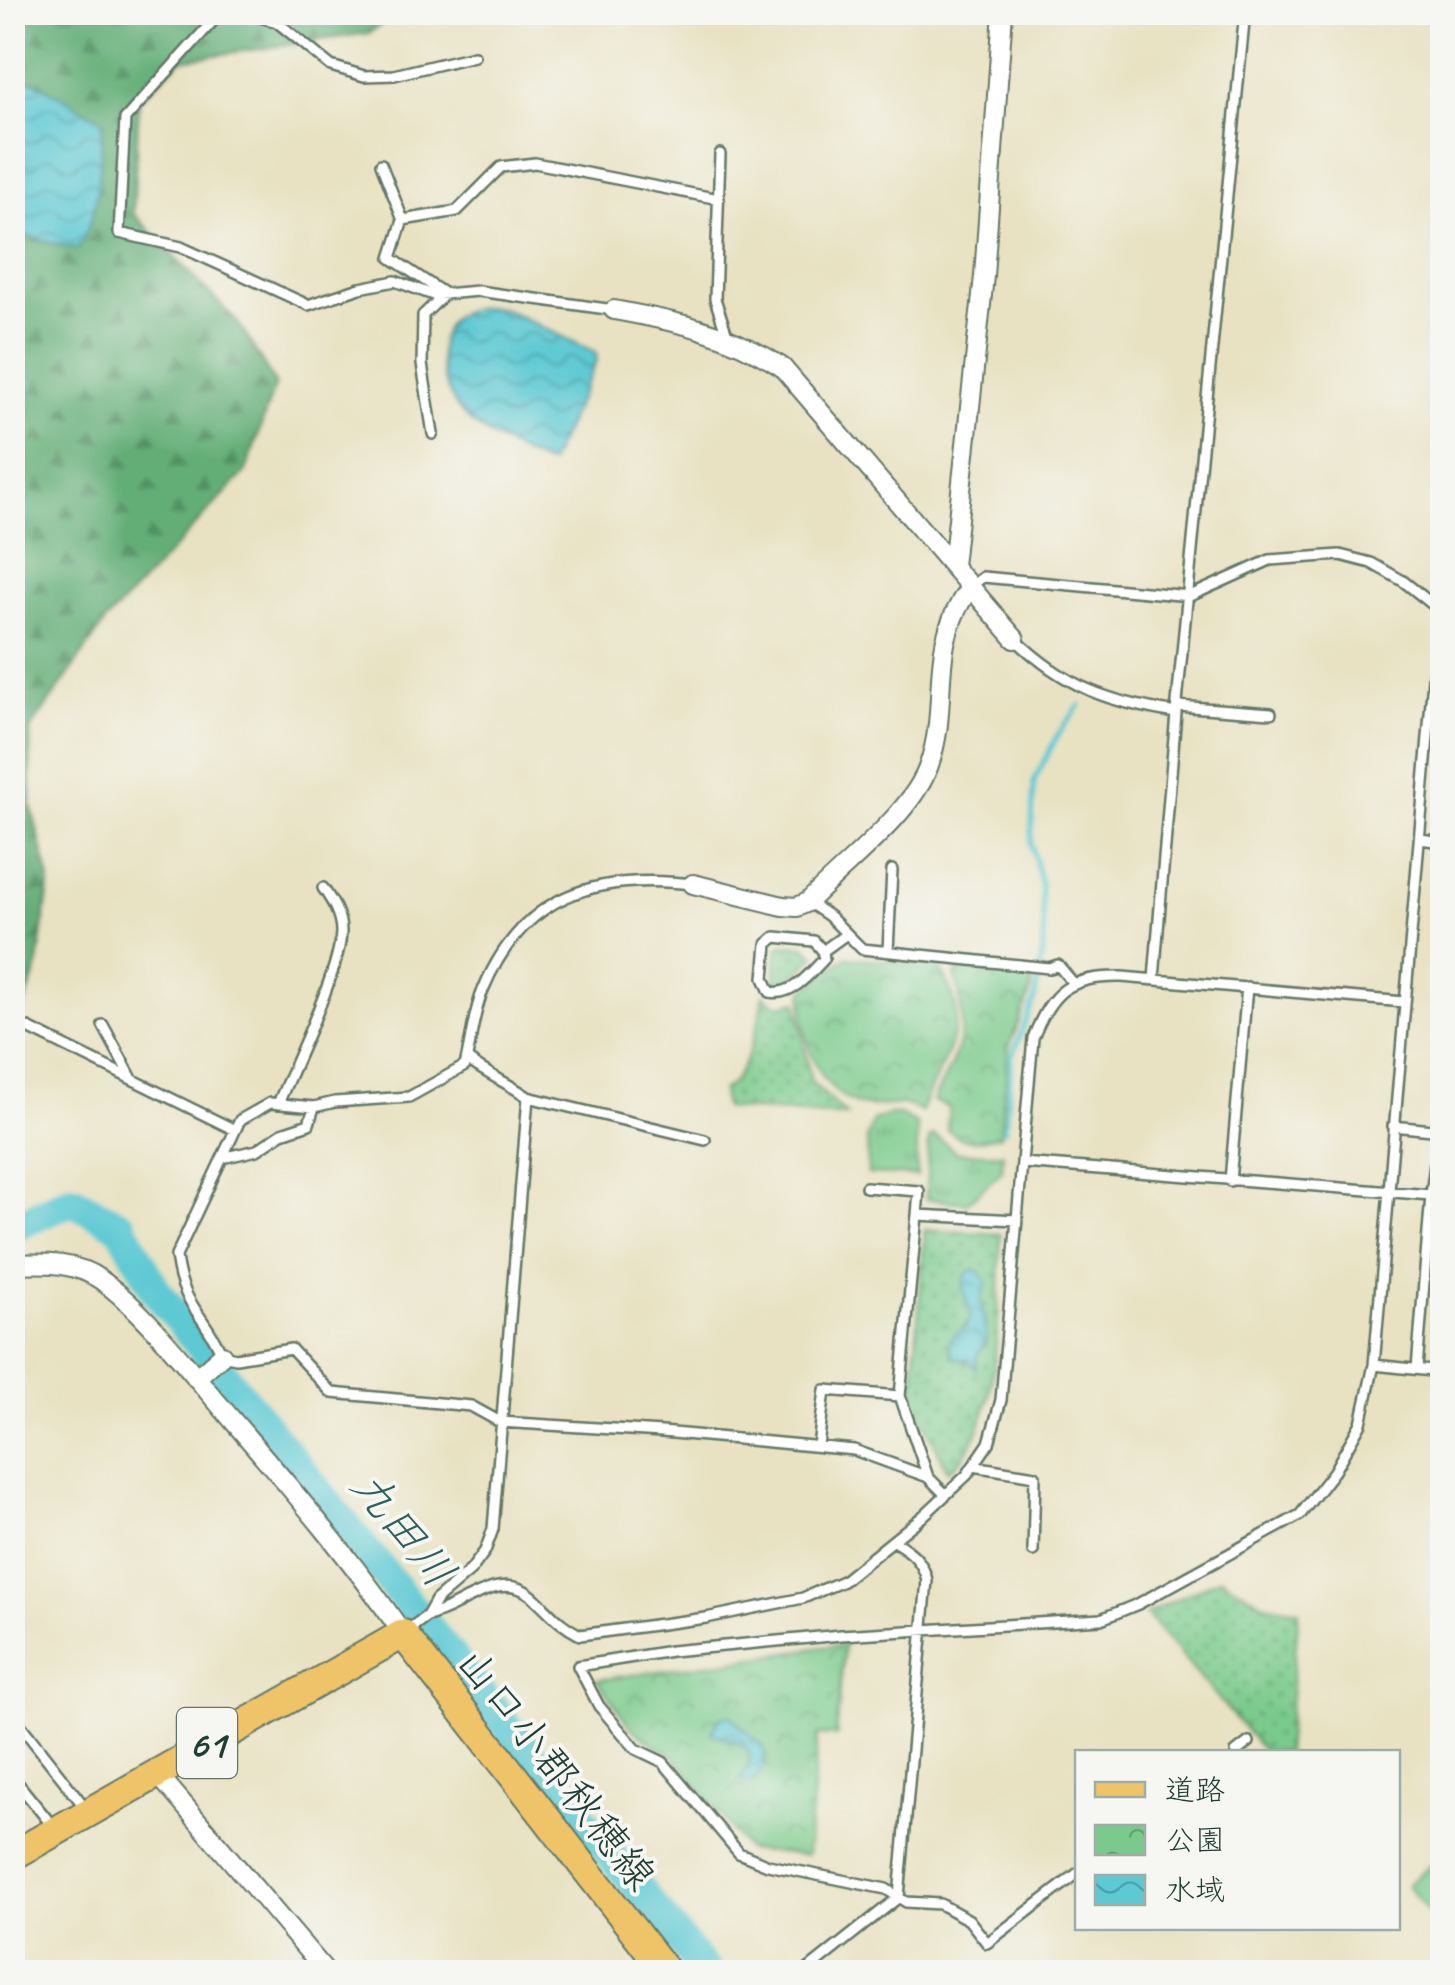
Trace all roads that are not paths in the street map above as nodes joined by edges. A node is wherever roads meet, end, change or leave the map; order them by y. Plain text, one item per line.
1 (222, 12) edge
2 (244, 12) edge
3 (1004, 12) edge
4 (1245, 12) edge
5 (474, 56) dead end
6 (720, 154) dead end
7 (381, 164) dead end
8 (719, 199) junction
9 (403, 220) junction
10 (445, 294) junction
11 (614, 310) joint
12 (728, 338) junction
13 (433, 434) dead end
14 (953, 566) junction
15 (969, 589) junction
16 (1190, 596) junction
17 (1441, 608) edge
18 (1015, 640) joint
19 (1177, 710) junction
20 (1271, 714) dead end
21 (1420, 839) junction
22 (1442, 842) edge
23 (892, 870) dead end
24 (693, 884) joint
25 (323, 888) dead end
26 (808, 902) junction
27 (846, 935) junction
28 (823, 951) junction
29 (888, 952) junction
30 (1154, 979) junction
31 (1073, 983) junction
32 (1247, 988) junction
33 (1404, 1002) junction
34 (12, 1020) edge
35 (103, 1025) dead end
36 (467, 1058) junction
37 (132, 1079) junction
38 (528, 1097) junction
39 (278, 1104) junction
40 (314, 1107) junction
41 (1393, 1126) junction
42 (235, 1130) junction
43 (1442, 1131) edge
44 (705, 1140) dead end
45 (222, 1158) junction
46 (1022, 1163) junction
47 (1435, 1164) dead end
48 (1230, 1181) junction
49 (866, 1187) dead end
50 (1389, 1194) junction
51 (1431, 1196) junction
52 (917, 1214) junction
53 (1017, 1220) junction
54 (12, 1264) edge
55 (222, 1355) junction
56 (1374, 1365) junction
57 (1417, 1369) junction
58 (1442, 1372) edge
59 (196, 1378) junction
60 (900, 1396) junction
61 (500, 1422) junction
62 (818, 1446) junction
63 (973, 1466) junction
64 (928, 1477) junction
65 (946, 1495) junction
66 (894, 1541) junction
67 (1032, 1551) dead end
68 (427, 1616) junction
69 (922, 1628) junction
70 (403, 1634) junction
71 (12, 1720) edge
72 (1250, 1742) dead end
73 (1239, 1750) edge
74 (156, 1772) junction
75 (12, 1776) edge
76 (89, 1812) junction
77 (56, 1830) junction
78 (12, 1856) edge
79 (1075, 1875) edge
80 (899, 1897) junction
81 (326, 1972) edge
82 (666, 1972) edge
83 (805, 1972) edge

1 - 10 lane
2 - 5 lane
3 - 14 street
4 - 16 lane
6 - 8 lane
7 - 9 lane
8 - 9 lane
8 - 12 lane
9 - 10 lane
10 - 11 lane
10 - 13 lane
11 - 12 street
12 - 14 street
14 - 15 street
15 - 16 lane
15 - 18 street
15 - 26 street
16 - 17 lane
16 - 19 lane
17 - 21 lane
18 - 19 lane
19 - 20 lane
19 - 30 lane
21 - 22 lane
21 - 33 lane
23 - 29 lane
24 - 26 street
24 - 36 lane
25 - 39 lane
26 - 27 lane
27 - 28 lane
27 - 29 lane
28 - 28 lane
29 - 31 lane
30 - 31 lane
30 - 32 lane
31 - 46 lane
32 - 33 lane
32 - 48 lane
33 - 41 lane
34 - 37 lane
35 - 37 lane
36 - 38 lane
36 - 40 lane
37 - 42 lane
38 - 44 lane
38 - 61 lane
39 - 40 lane
39 - 42 lane
40 - 45 lane
41 - 43 lane
41 - 50 lane
42 - 45 lane
45 - 55 lane
46 - 48 lane
46 - 53 lane
47 - 51 lane
48 - 50 lane
49 - 52 lane
50 - 51 lane
50 - 56 lane
51 - 57 lane
52 - 53 lane
52 - 60 lane
53 - 63 lane
54 - 59 street
55 - 59 street
55 - 61 lane
56 - 57 lane
56 - 69 lane
57 - 58 lane
59 - 70 street
60 - 62 lane
60 - 64 lane
61 - 62 lane
61 - 68 lane
62 - 64 lane
63 - 65 lane
63 - 67 lane
64 - 65 lane
65 - 66 lane
66 - 68 lane
66 - 69 lane
68 - 70 lane
69 - 80 lane
69 - 80 lane
70 - 74 main road, 山口小郡秋穂線 / 61
70 - 82 main road, 山口小郡秋穂線
71 - 76 lane
72 - 73 lane
74 - 76 main road, 山口小郡秋穂線 / 61
74 - 81 street
75 - 77 lane
76 - 77 main road, 山口小郡秋穂線 / 61
77 - 78 main road, 山口小郡秋穂線 / 61
79 - 80 lane
80 - 83 lane

